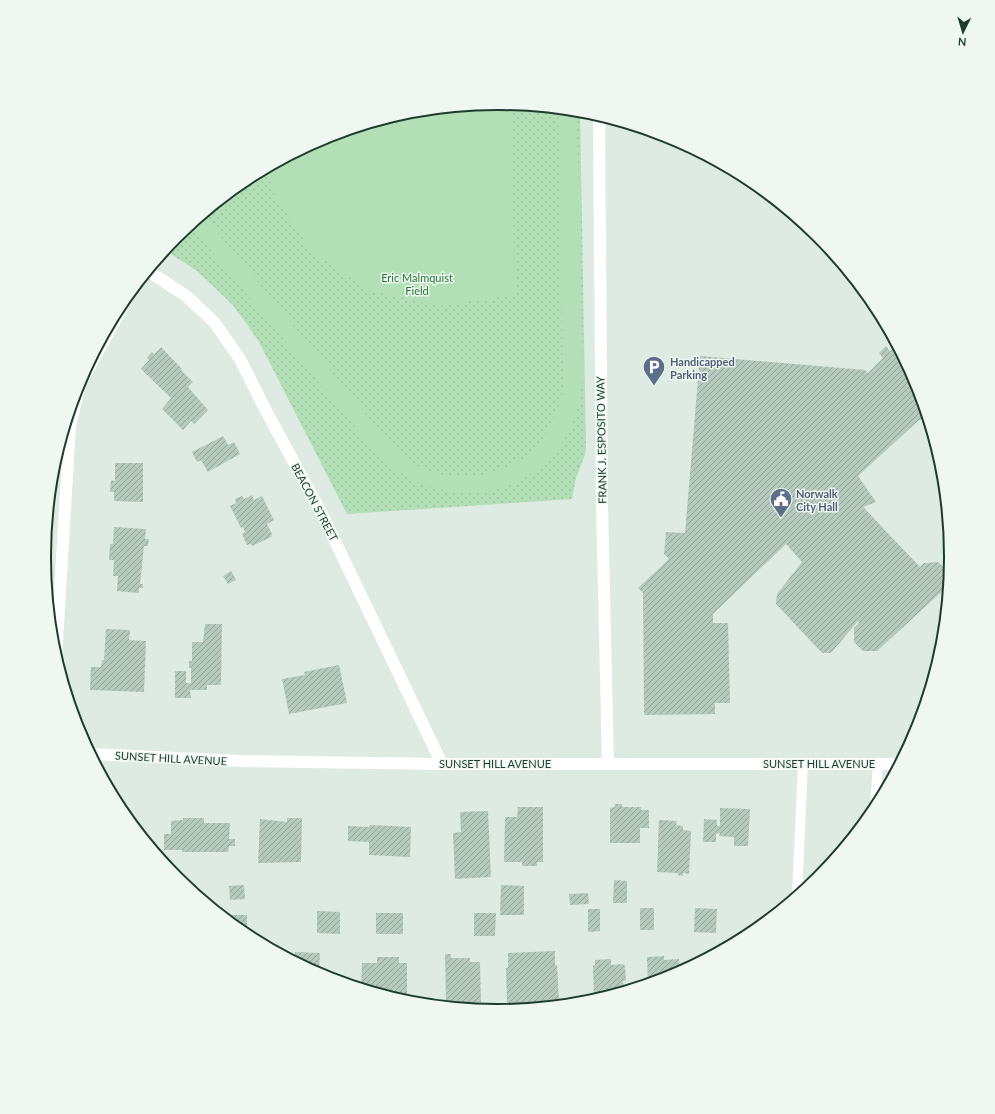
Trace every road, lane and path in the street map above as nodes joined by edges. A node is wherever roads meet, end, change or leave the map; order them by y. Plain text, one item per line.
1 (599, 123) edge
2 (153, 274) edge
3 (67, 437) edge
4 (57, 629) edge
5 (97, 754) edge
6 (608, 763) junction
7 (803, 763) junction
8 (878, 763) junction
9 (442, 764) junction
10 (893, 764) edge
11 (876, 793) edge
12 (797, 888) edge

1 - 6 street, FRANK J. ESPOSITO WAY
2 - 9 street, BEACON STREET
3 - 4 street
5 - 9 street, SUNSET HILL AVENUE
6 - 7 street, SUNSET HILL AVENUE
6 - 9 street, SUNSET HILL AVENUE
7 - 8 street, SUNSET HILL AVENUE
7 - 12 lane
8 - 10 street, SUNSET HILL AVENUE
8 - 11 lane

